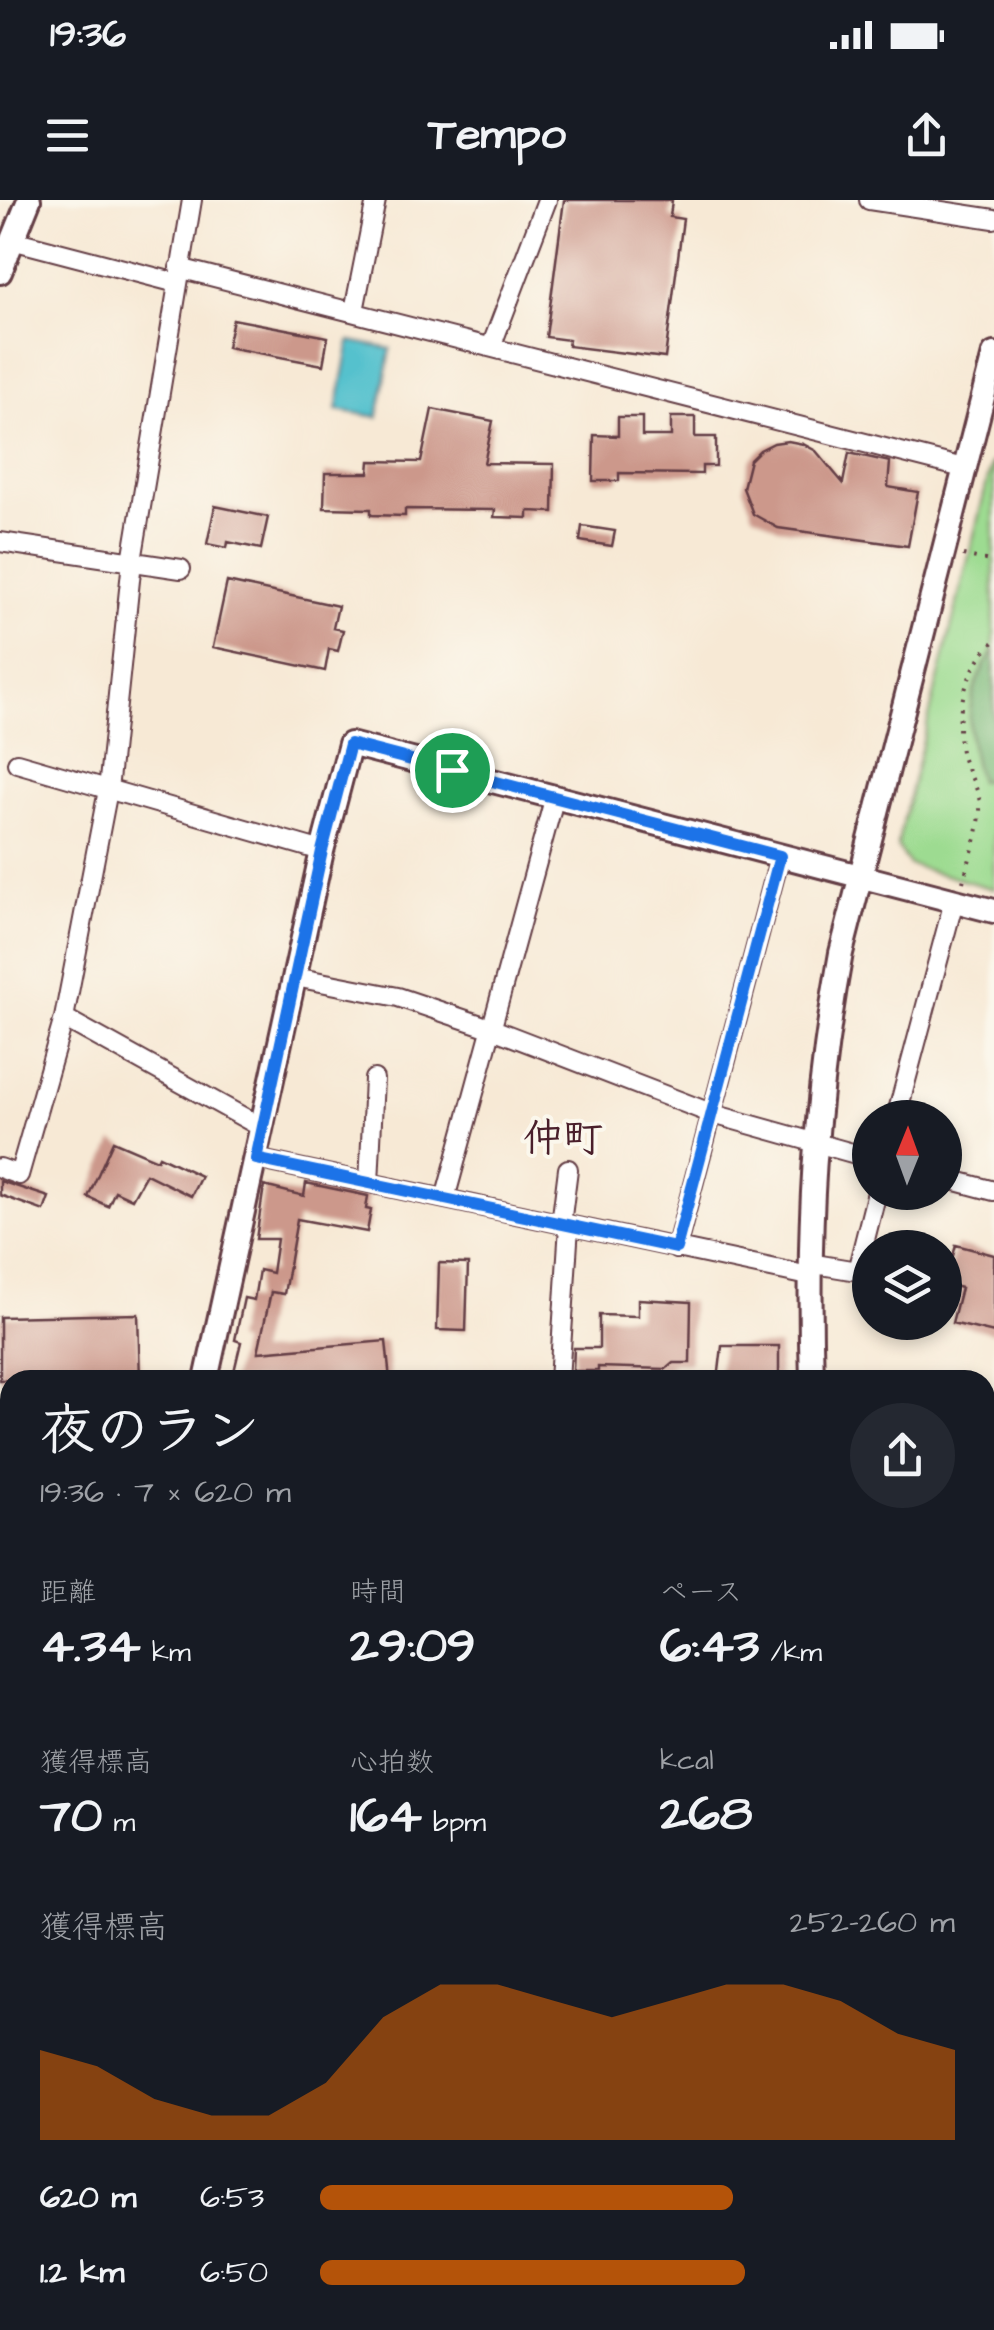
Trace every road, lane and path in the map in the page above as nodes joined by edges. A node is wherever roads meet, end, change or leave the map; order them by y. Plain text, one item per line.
1 (29, 200) edge
2 (192, 200) edge
3 (376, 200) edge
4 (547, 200) edge
5 (869, 200) edge
6 (994, 219) edge
7 (12, 240) junction
8 (0, 272) edge
9 (178, 275) junction
10 (354, 311) junction
11 (491, 347) junction
12 (994, 354) edge
13 (967, 469) junction
14 (0, 542) edge
15 (944, 550) junction
16 (132, 561) junction
17 (994, 562) edge
18 (181, 569) dead end
19 (994, 642) edge
20 (18, 763) dead end
21 (108, 790) junction
22 (555, 796) junction
23 (322, 851) junction
24 (780, 856) junction
25 (860, 877) junction
26 (956, 901) junction
27 (994, 912) edge
28 (296, 977) junction
29 (64, 1018) junction
30 (490, 1028) junction
31 (374, 1079) dead end
32 (901, 1100) edge
33 (713, 1114) junction
34 (263, 1128) junction
35 (814, 1143) junction
36 (852, 1153) edge
37 (256, 1159) junction
38 (0, 1168) edge
39 (568, 1169) dead end
40 (962, 1183) edge
41 (369, 1184) junction
42 (994, 1191) edge
43 (445, 1199) junction
44 (873, 1210) edge
45 (565, 1225) junction
46 (676, 1248) junction
47 (809, 1270) junction
48 (208, 1370) edge
49 (558, 1370) edge
50 (812, 1370) edge

1 - 7 street
2 - 9 street
3 - 10 street
4 - 11 street
5 - 6 street
7 - 8 street
7 - 9 street
9 - 10 street
9 - 16 street
10 - 11 street
11 - 13 street
12 - 13 street
13 - 15 street
14 - 16 street
15 - 17 path
15 - 25 street
16 - 18 street
16 - 21 street
19 - 26 path
20 - 21 street
21 - 23 street
21 - 29 street
22 - 23 street
22 - 24 street
22 - 30 street
23 - 28 street
24 - 25 street
24 - 33 street
25 - 26 street
25 - 35 street
26 - 27 street
26 - 32 street
28 - 30 street
28 - 34 street
29 - 34 street
29 - 38 street
30 - 33 street
30 - 43 street
31 - 41 street
33 - 35 street
33 - 46 street
34 - 37 street
35 - 36 street
35 - 47 street
37 - 41 street
37 - 48 street
39 - 45 street
40 - 42 street
41 - 43 street
43 - 45 street
44 - 47 street
45 - 46 street
45 - 49 street
46 - 47 street
47 - 50 street

